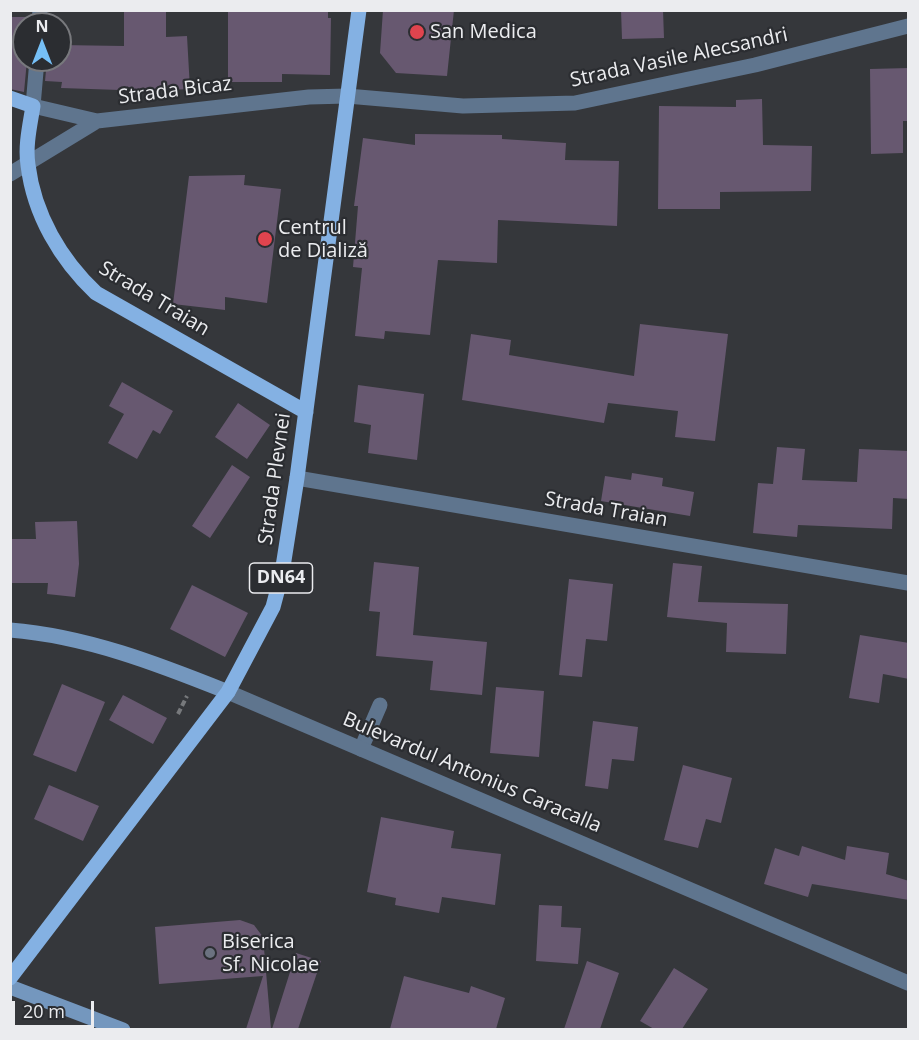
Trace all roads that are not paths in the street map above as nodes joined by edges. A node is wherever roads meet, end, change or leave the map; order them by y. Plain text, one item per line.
1 (359, 10) edge
2 (909, 26) edge
3 (36, 72) edge
4 (347, 96) junction
5 (10, 98) edge
6 (33, 106) junction
7 (97, 122) junction
8 (28, 165) junction
9 (10, 174) edge
10 (306, 412) junction
11 (297, 478) junction
12 (909, 583) edge
13 (10, 630) edge
14 (228, 692) junction
15 (380, 705) dead end
16 (361, 749) junction
17 (10, 978) edge
18 (909, 983) edge
19 (10, 987) edge
20 (101, 1025) edge
21 (123, 1029) edge

1 - 4 main road, Strada Plevnei / DN64
2 - 4 street, Strada Vasile Alecsandri
3 - 6 street
4 - 7 street, Strada Bicaz
4 - 10 main road, Strada Plevnei / DN64
5 - 6 main road, Strada Bicaz
6 - 7 street, Strada Bicaz
6 - 8 main road, Strada Traian
7 - 8 street
8 - 9 street
8 - 10 main road, Strada Traian
10 - 11 main road, Strada Plevnei / DN64
11 - 12 street, Strada Traian
11 - 14 main road, Strada Plevnei / DN64
13 - 14 main road, Bulevardul Antonius Caracalla
14 - 16 street, Bulevardul Antonius Caracalla
14 - 17 main road, Strada Plevnei / DN64
15 - 16 street
16 - 18 street, Bulevardul Antonius Caracalla
19 - 20 main road
20 - 21 main road

